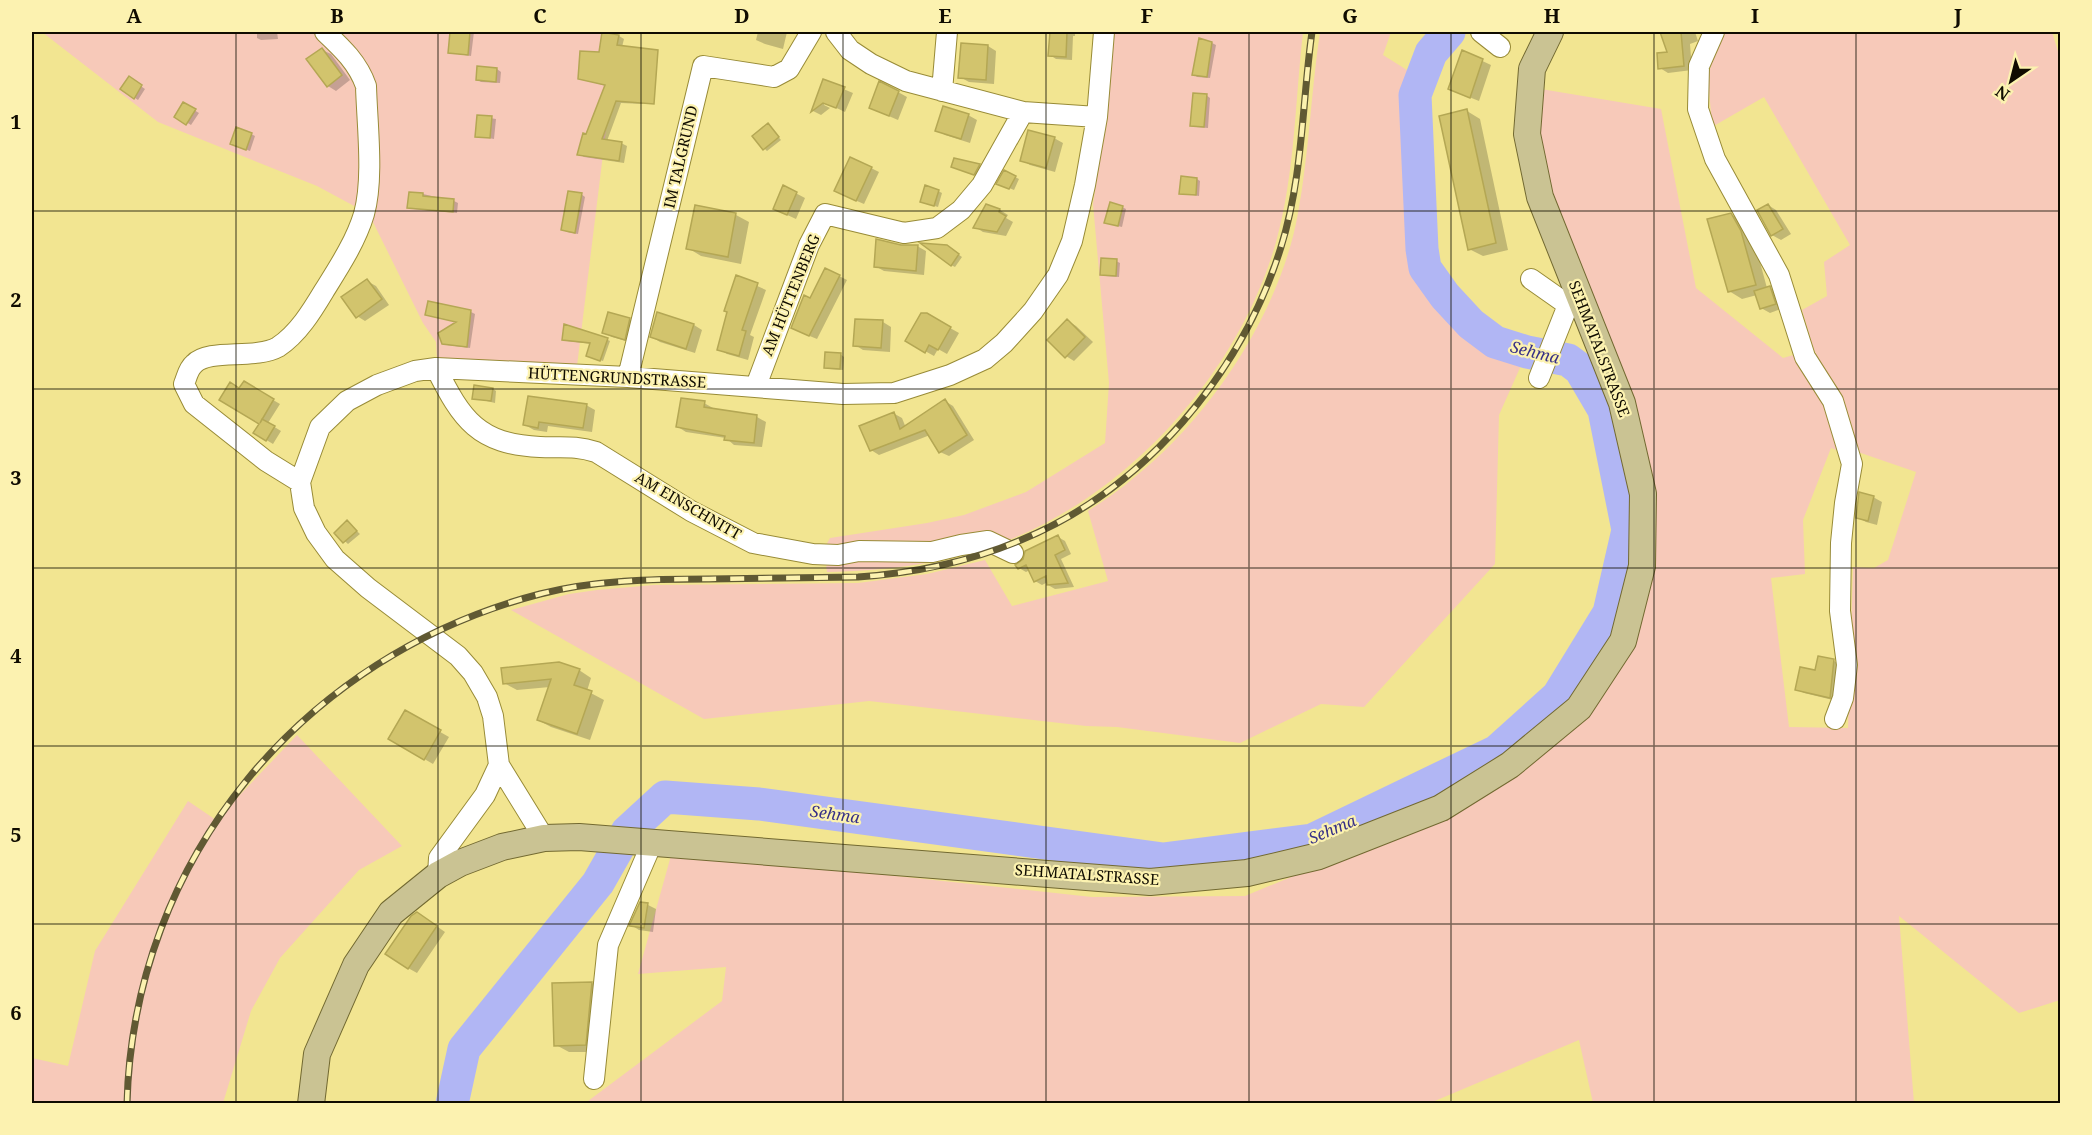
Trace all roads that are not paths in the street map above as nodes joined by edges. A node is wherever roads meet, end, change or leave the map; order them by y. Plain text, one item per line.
1 (325, 32) edge
2 (811, 32) edge
3 (836, 32) edge
4 (947, 32) edge
5 (1104, 32) edge
6 (1550, 32) edge
7 (1714, 32) edge
8 (942, 91) junction
9 (1023, 111) junction
10 (1097, 117) junction
11 (1531, 279) dead end
12 (1574, 303) junction
13 (436, 368) junction
14 (628, 378) junction
15 (1539, 378) dead end
16 (756, 386) junction
17 (300, 482) junction
18 (1013, 554) dead end
19 (1835, 719) dead end
20 (499, 765) junction
21 (543, 838) junction
22 (647, 843) junction
23 (438, 875) junction
24 (594, 1079) dead end
25 (311, 1104) edge

1 - 17 street
2 - 14 street, IM TALGRUND
3 - 8 street
4 - 8 street
5 - 10 street, HÜTTENGRUNDSTRASSE
6 - 12 main road, SEHMATALSTRASSE
7 - 19 street
8 - 9 street
9 - 10 street
9 - 16 street, AM HÜTTENBERG
10 - 16 street, HÜTTENGRUNDSTRASSE
11 - 12 street
12 - 15 street
12 - 22 main road, SEHMATALSTRASSE
13 - 14 street, HÜTTENGRUNDSTRASSE
13 - 17 street, HÜTTENGRUNDSTRASSE
13 - 18 street, AM EINSCHNITT
14 - 16 street, HÜTTENGRUNDSTRASSE
17 - 20 street
20 - 21 street
20 - 23 street
21 - 22 main road, SEHMATALSTRASSE
21 - 23 main road, SEHMATALSTRASSE
22 - 24 street
23 - 25 main road, SEHMATALSTRASSE

